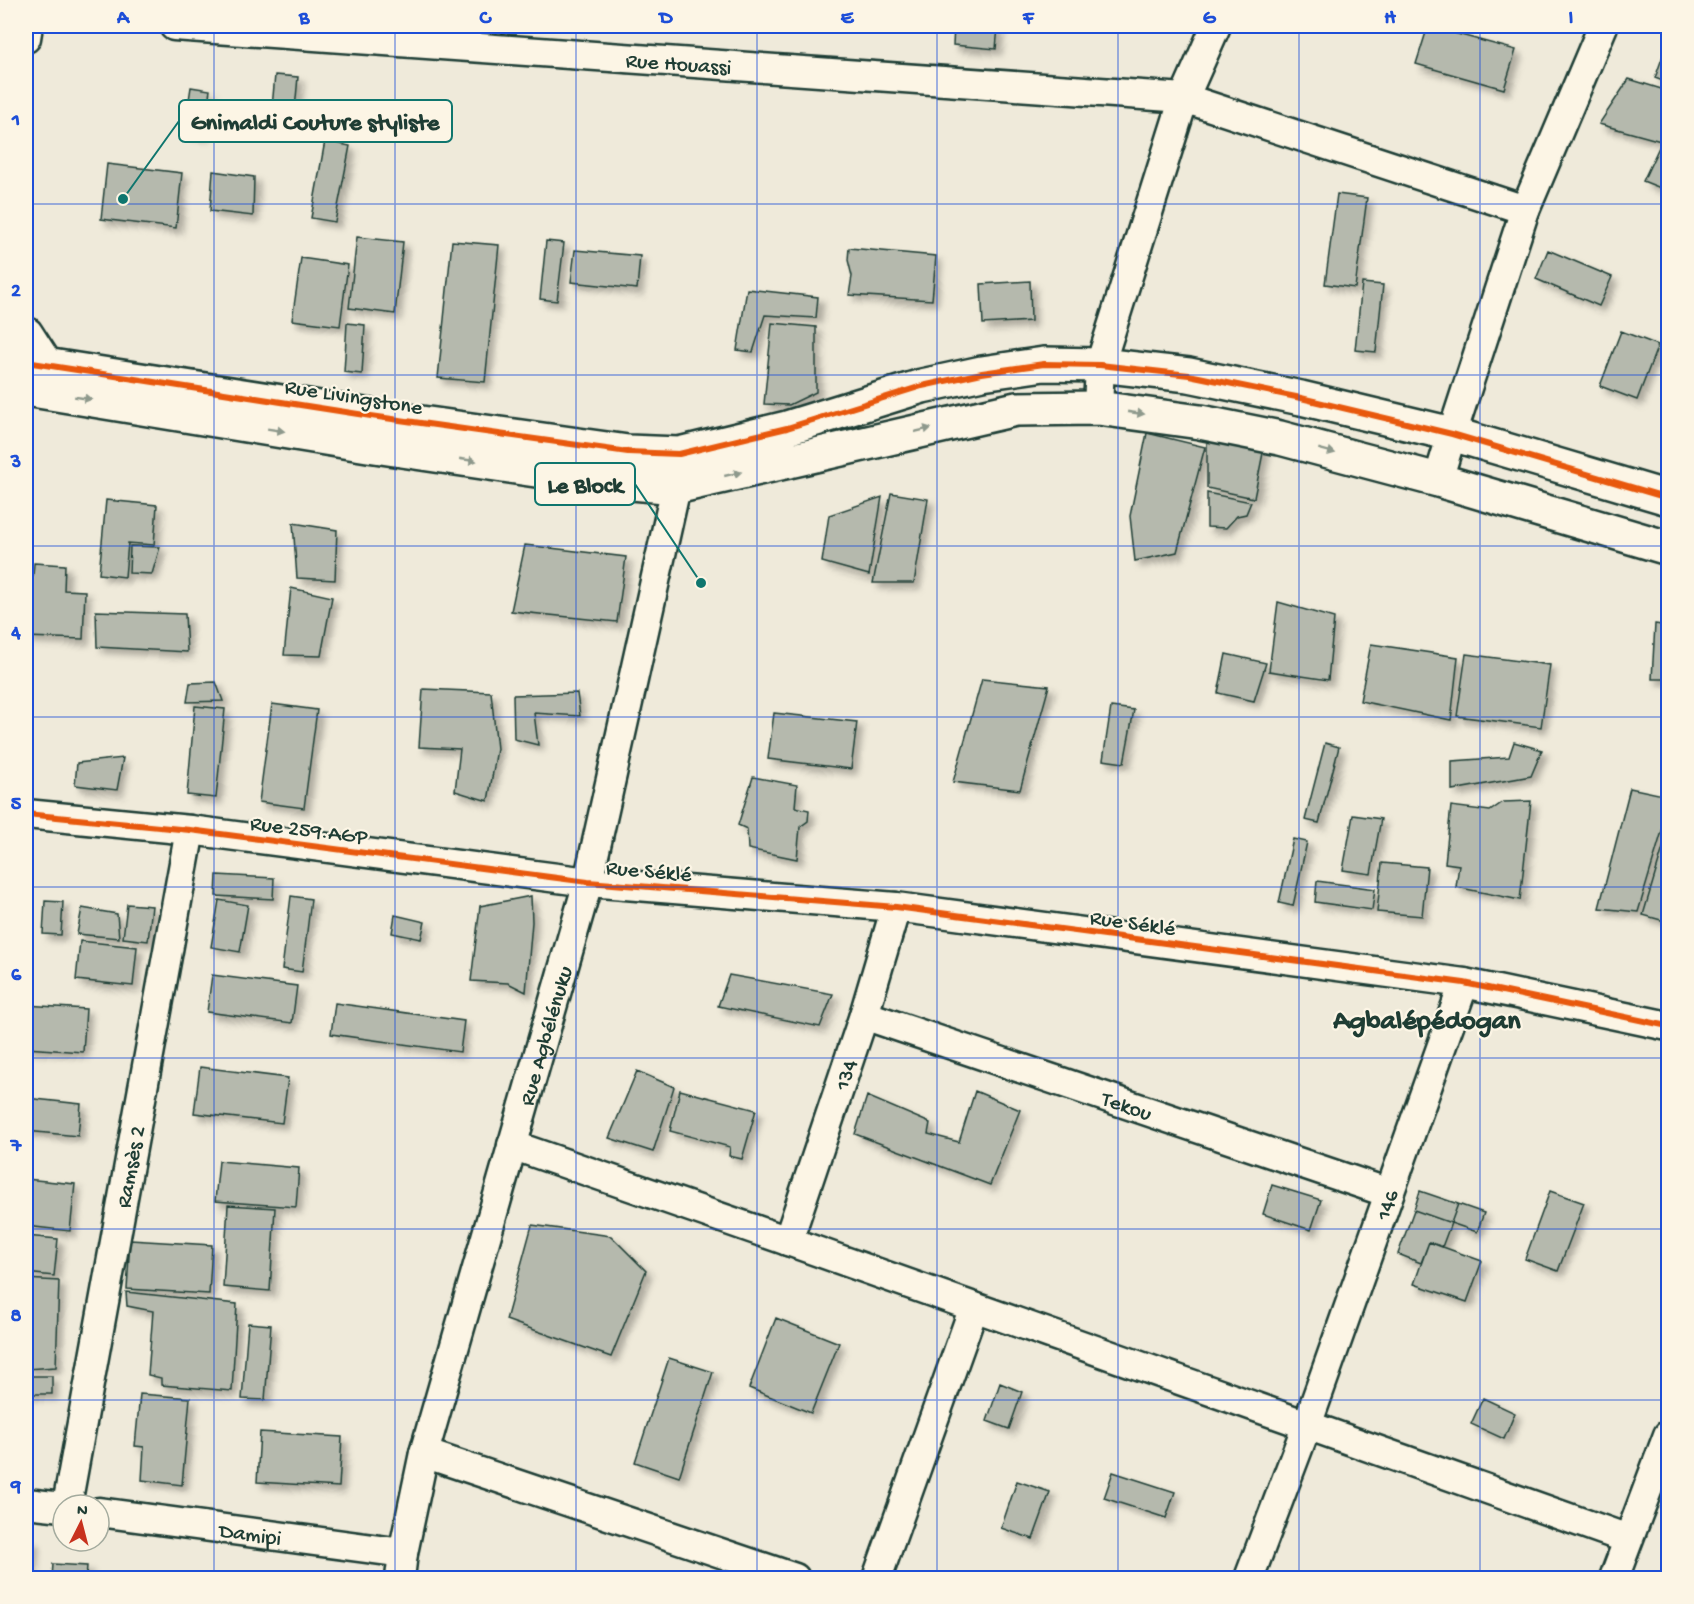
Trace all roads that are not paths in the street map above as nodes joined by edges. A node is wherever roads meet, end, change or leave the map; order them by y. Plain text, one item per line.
1 (28, 26) edge
2 (174, 26) edge
3 (1216, 26) edge
4 (1603, 26) edge
5 (26, 38) edge
6 (1184, 98) junction
7 (1525, 210) junction
8 (26, 334) edge
9 (1100, 365) junction
10 (32, 372) edge
11 (1098, 408) junction
12 (1452, 434) junction
13 (679, 454) junction
14 (1438, 480) junction
15 (676, 487) junction
16 (1668, 498) edge
17 (1668, 548) edge
18 (26, 814) edge
19 (190, 830) junction
20 (588, 882) junction
21 (896, 907) junction
22 (1464, 983) junction
23 (864, 1016) junction
24 (1668, 1026) edge
25 (512, 1145) junction
26 (1389, 1193) junction
27 (788, 1241) junction
28 (974, 1307) junction
29 (1307, 1425) junction
30 (1668, 1435) edge
31 (424, 1453) junction
32 (67, 1493) edge
33 (26, 1503) edge
34 (51, 1505) edge
35 (111, 1514) edge
36 (1628, 1539) junction
37 (402, 1566) edge
38 (795, 1578) edge
39 (877, 1578) edge
40 (1249, 1578) edge
41 (1614, 1578) edge

1 - 5 street
2 - 6 street, Rue Houassi
3 - 6 street
4 - 7 street
6 - 7 street, Rue Houassi
6 - 9 street
7 - 12 street
8 - 10 street
9 - 11 street
9 - 12 street, Rue Livingstone
9 - 13 street, Rue Livingstone
10 - 13 street, Rue Livingstone
10 -> 15 street, Rue Livingstone
11 -> 14 street, Rue Livingstone
15 -> 11 street, Rue Livingstone
12 - 14 street
12 - 16 street, Rue Livingstone
13 - 15 street, Rue Agbélénuku
14 - 17 street, Rue Livingstone
15 - 20 street, Rue Agbélénuku
18 - 19 street, Rue 259.AGP
19 - 20 street, Rue 259.AGP
19 - 32 street, Ramsès 2
20 - 21 street, Rue Séklé
20 - 25 street, Rue Agbélénuku
21 - 22 street, Rue Séklé
21 - 23 street, 134
22 - 24 street, Rue Séklé
22 - 26 street, 146
23 - 26 street, Tekou
23 - 27 street, 134
25 - 27 street
25 - 31 street, Rue Agbélénuku
26 - 29 street, 146
27 - 28 street
28 - 29 street
28 - 39 street
29 - 36 street
29 - 40 street, 146
30 - 36 street
31 - 37 street, Rue Agbélénuku
31 - 38 street
33 - 34 street
35 - 37 street, Damipi
36 - 41 street

